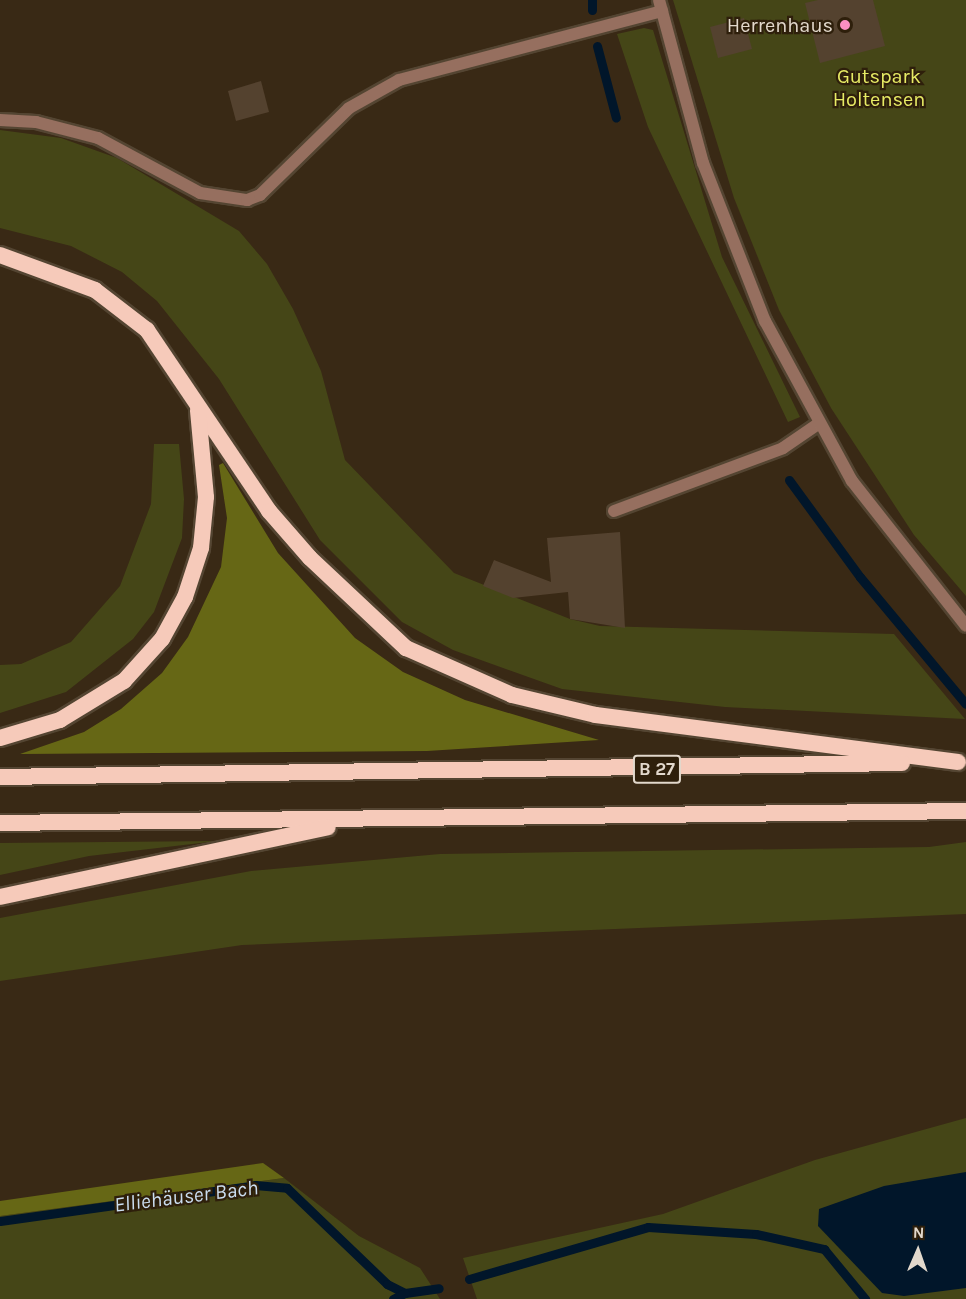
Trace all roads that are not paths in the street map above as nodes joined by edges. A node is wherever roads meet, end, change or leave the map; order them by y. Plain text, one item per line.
1 (660, 6) edge
2 (0, 120) edge
3 (0, 255) edge
4 (198, 409) junction
5 (818, 424) junction
6 (614, 511) dead end
7 (966, 626) edge
8 (0, 738) edge
9 (962, 762) edge
10 (0, 777) edge
11 (966, 811) edge
12 (366, 819) junction
13 (0, 823) edge
14 (0, 897) edge

1 - 2 street
1 - 5 street
3 - 4 highway
4 - 8 highway
4 - 9 highway
5 - 6 street
5 - 7 street
9 - 10 highway, B 27
11 - 12 highway
12 - 13 highway
12 - 14 highway

